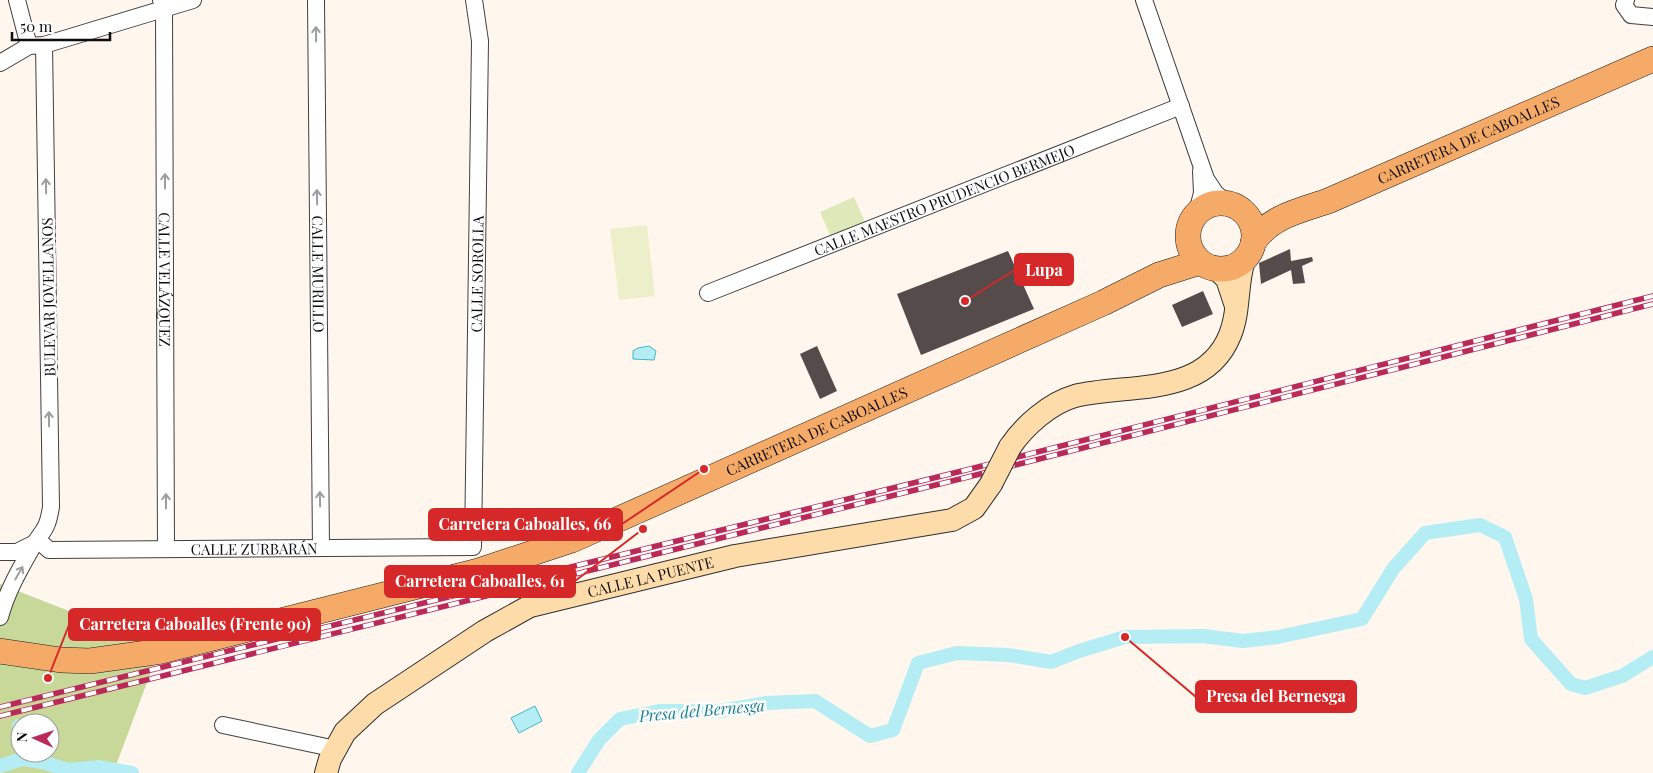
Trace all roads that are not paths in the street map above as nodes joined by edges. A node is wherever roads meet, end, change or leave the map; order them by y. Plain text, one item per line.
1 (17, 0) edge
2 (193, 0) edge
3 (316, 0) edge
4 (474, 0) edge
5 (1144, 0) edge
6 (1626, 0) edge
7 (162, 4) edge
8 (1653, 17) edge
9 (36, 46) junction
10 (1653, 59) edge
11 (0, 63) edge
12 (1181, 106) junction
13 (1201, 166) junction
14 (1238, 209) junction
15 (1282, 217) junction
16 (1192, 223) junction
17 (1248, 252) junction
18 (1209, 266) junction
19 (1159, 275) junction
20 (708, 293) dead end
21 (1236, 309) junction
22 (36, 542) junction
23 (473, 547) joint
24 (321, 548) junction
25 (166, 550) junction
26 (0, 552) edge
27 (0, 617) edge
28 (0, 651) edge
29 (223, 725) dead end
30 (336, 749) junction
31 (327, 771) edge

1 - 9 street, BULEVAR JOVELLANOS
2 - 7 street
24 -> 3 street, CALLE MURILLO
4 - 23 street, CALLE SOROLLA
5 - 12 street
6 - 8 street
7 - 9 street
25 -> 7 street, CALLE VELÁZQUEZ
9 - 11 street
22 -> 9 street, BULEVAR JOVELLANOS
10 - 15 main road, CARRETERA DE CABOALLES
12 - 13 street
12 - 20 street, CALLE MAESTRO PRUDENCIO BERMEJO
13 - 14 street
13 - 16 street
14 - 15 main road, CARRETERA DE CABOALLES
14 - 16 main road
14 - 17 main road
15 - 17 main road, CARRETERA DE CABOALLES
16 - 18 main road
16 - 19 main road, CARRETERA DE CABOALLES
17 - 18 main road
17 - 21 street, CALLE LA PUENTE
18 - 19 main road, CARRETERA DE CABOALLES
18 - 21 street
19 - 28 main road, CARRETERA DE CABOALLES
21 - 30 street, CALLE LA PUENTE, bridge
22 - 25 street, CALLE ZURBARÁN
22 - 26 street
27 -> 22 street, BULEVAR JOVELLANOS
23 - 24 street, CALLE ZURBARÁN
24 - 25 street, CALLE ZURBARÁN
29 - 30 street
30 - 31 street, CALLE LA PUENTE

